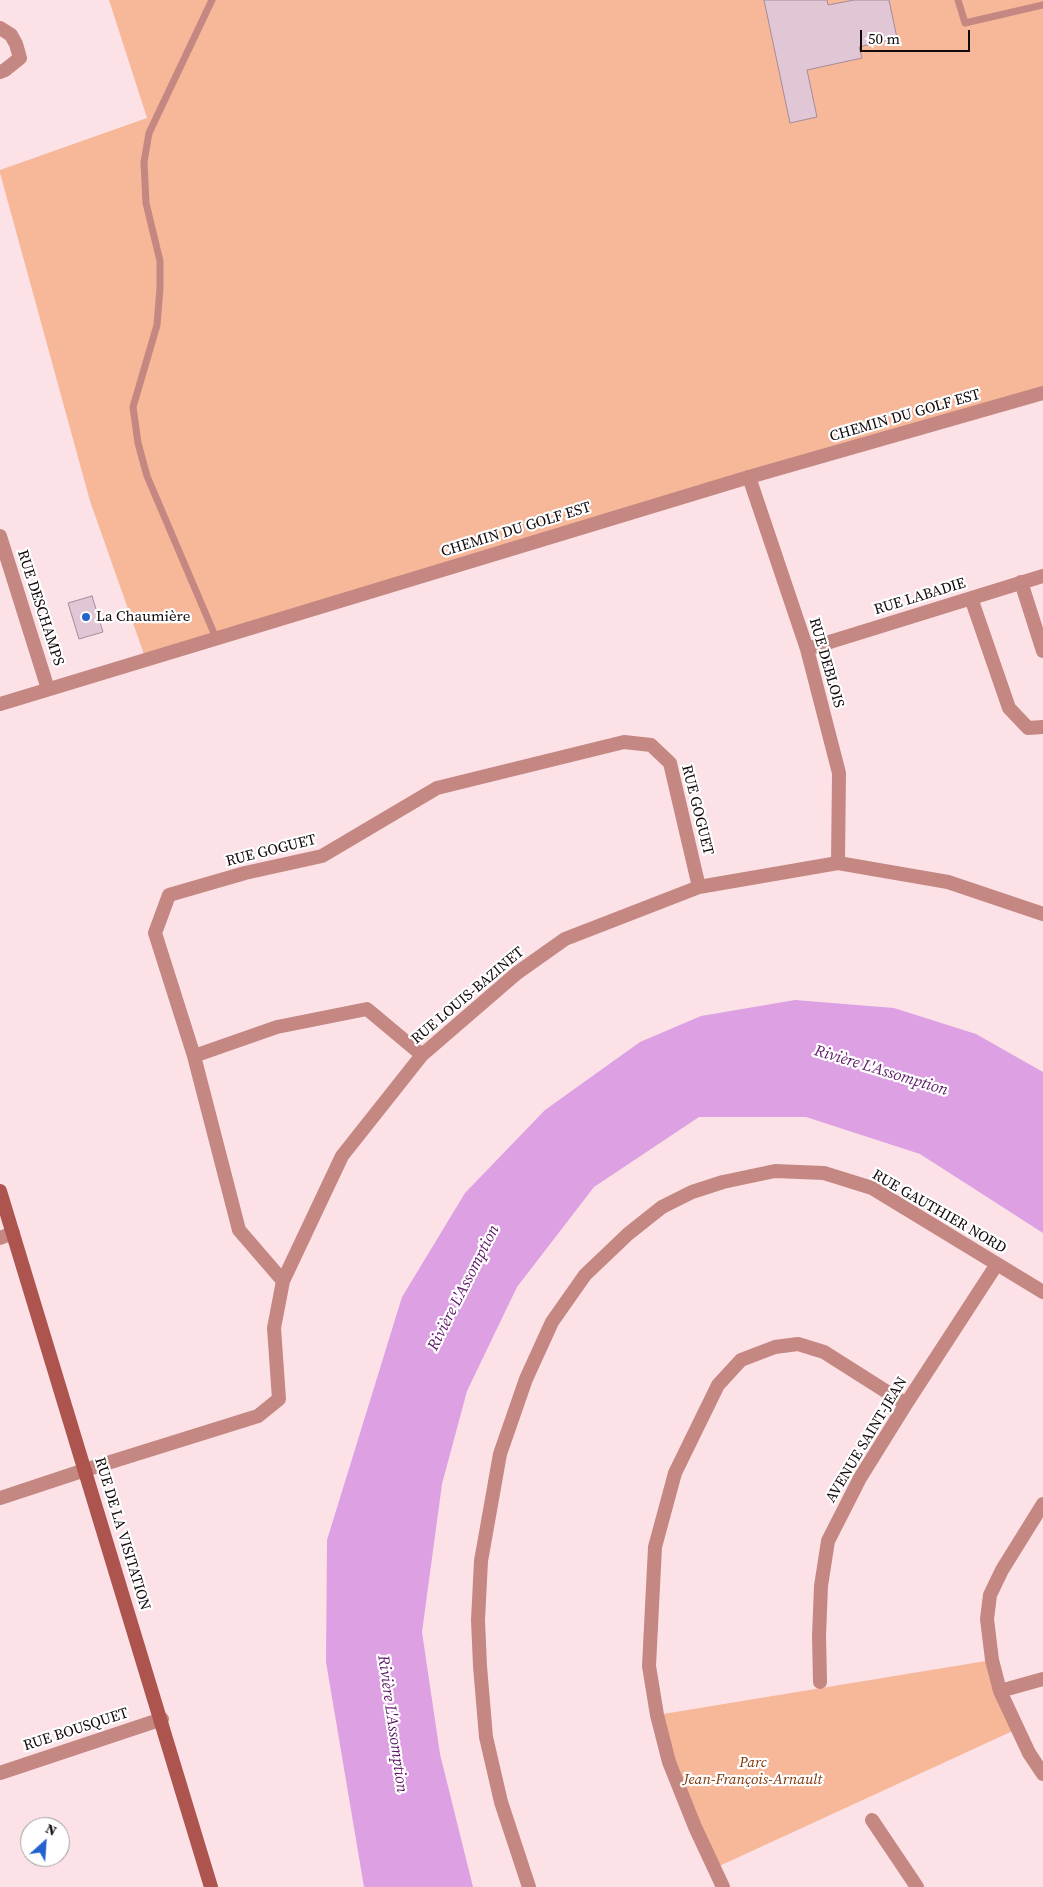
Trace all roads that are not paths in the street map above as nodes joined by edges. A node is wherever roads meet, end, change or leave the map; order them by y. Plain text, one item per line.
1 (212, 0) edge
2 (958, 0) edge
3 (1043, 4) edge
4 (0, 28) edge
5 (0, 72) edge
6 (1043, 394) edge
7 (749, 477) junction
8 (0, 536) edge
9 (1043, 576) edge
10 (1021, 582) junction
11 (971, 598) junction
12 (216, 638) junction
13 (806, 649) junction
14 (1043, 651) edge
15 (48, 689) junction
16 (0, 704) edge
17 (1043, 727) edge
18 (838, 863) junction
19 (699, 887) junction
20 (1043, 914) edge
21 (422, 1055) junction
22 (194, 1056) junction
23 (0, 1191) edge
24 (6, 1236) edge
25 (997, 1264) junction
26 (283, 1281) junction
27 (1043, 1292) edge
28 (906, 1404) junction
29 (85, 1470) junction
30 (0, 1498) edge
31 (1043, 1504) edge
32 (1043, 1678) edge
33 (820, 1682) dead end
34 (1000, 1692) junction
35 (162, 1719) junction
36 (0, 1772) edge
37 (1043, 1774) edge
38 (872, 1820) dead end
39 (211, 1887) edge
40 (529, 1887) edge
41 (724, 1887) edge
42 (917, 1887) edge

1 - 12 lane
2 - 3 lane
4 - 5 street
6 - 7 street, CHEMIN DU GOLF EST
7 - 12 street, CHEMIN DU GOLF EST
7 - 13 street, RUE DEBLOIS
8 - 15 street, RUE DESCHAMPS
9 - 10 street, RUE LABADIE
10 - 11 street, RUE LABADIE
10 - 14 street
11 - 13 street, RUE LABADIE
11 - 17 street
12 - 15 street, CHEMIN DU GOLF EST
13 - 18 street, RUE DEBLOIS
15 - 16 street, CHEMIN DU GOLF EST
18 - 19 street, RUE LOUIS-BAZINET
18 - 20 street, RUE LOUIS-BAZINET
19 - 21 street, RUE LOUIS-BAZINET
19 - 22 street, RUE GOGUET
21 - 22 street
21 - 26 street, RUE LOUIS-BAZINET
22 - 26 street, RUE GOGUET
23 - 24 main road, RUE DE LA VISITATION
24 - 29 main road, RUE DE LA VISITATION
25 - 27 street, RUE GAUTHIER NORD
25 - 28 street, AVENUE SAINT-JEAN
25 - 40 street, RUE GAUTHIER NORD
26 - 29 street, RUE LOUIS-BAZINET
28 - 33 street, AVENUE SAINT-JEAN
28 - 41 street
29 - 30 street
29 - 35 main road, RUE DE LA VISITATION
31 - 34 street
32 - 34 street
34 - 37 street
35 - 36 street, RUE BOUSQUET
35 - 39 main road, RUE DE LA VISITATION
38 - 42 street

